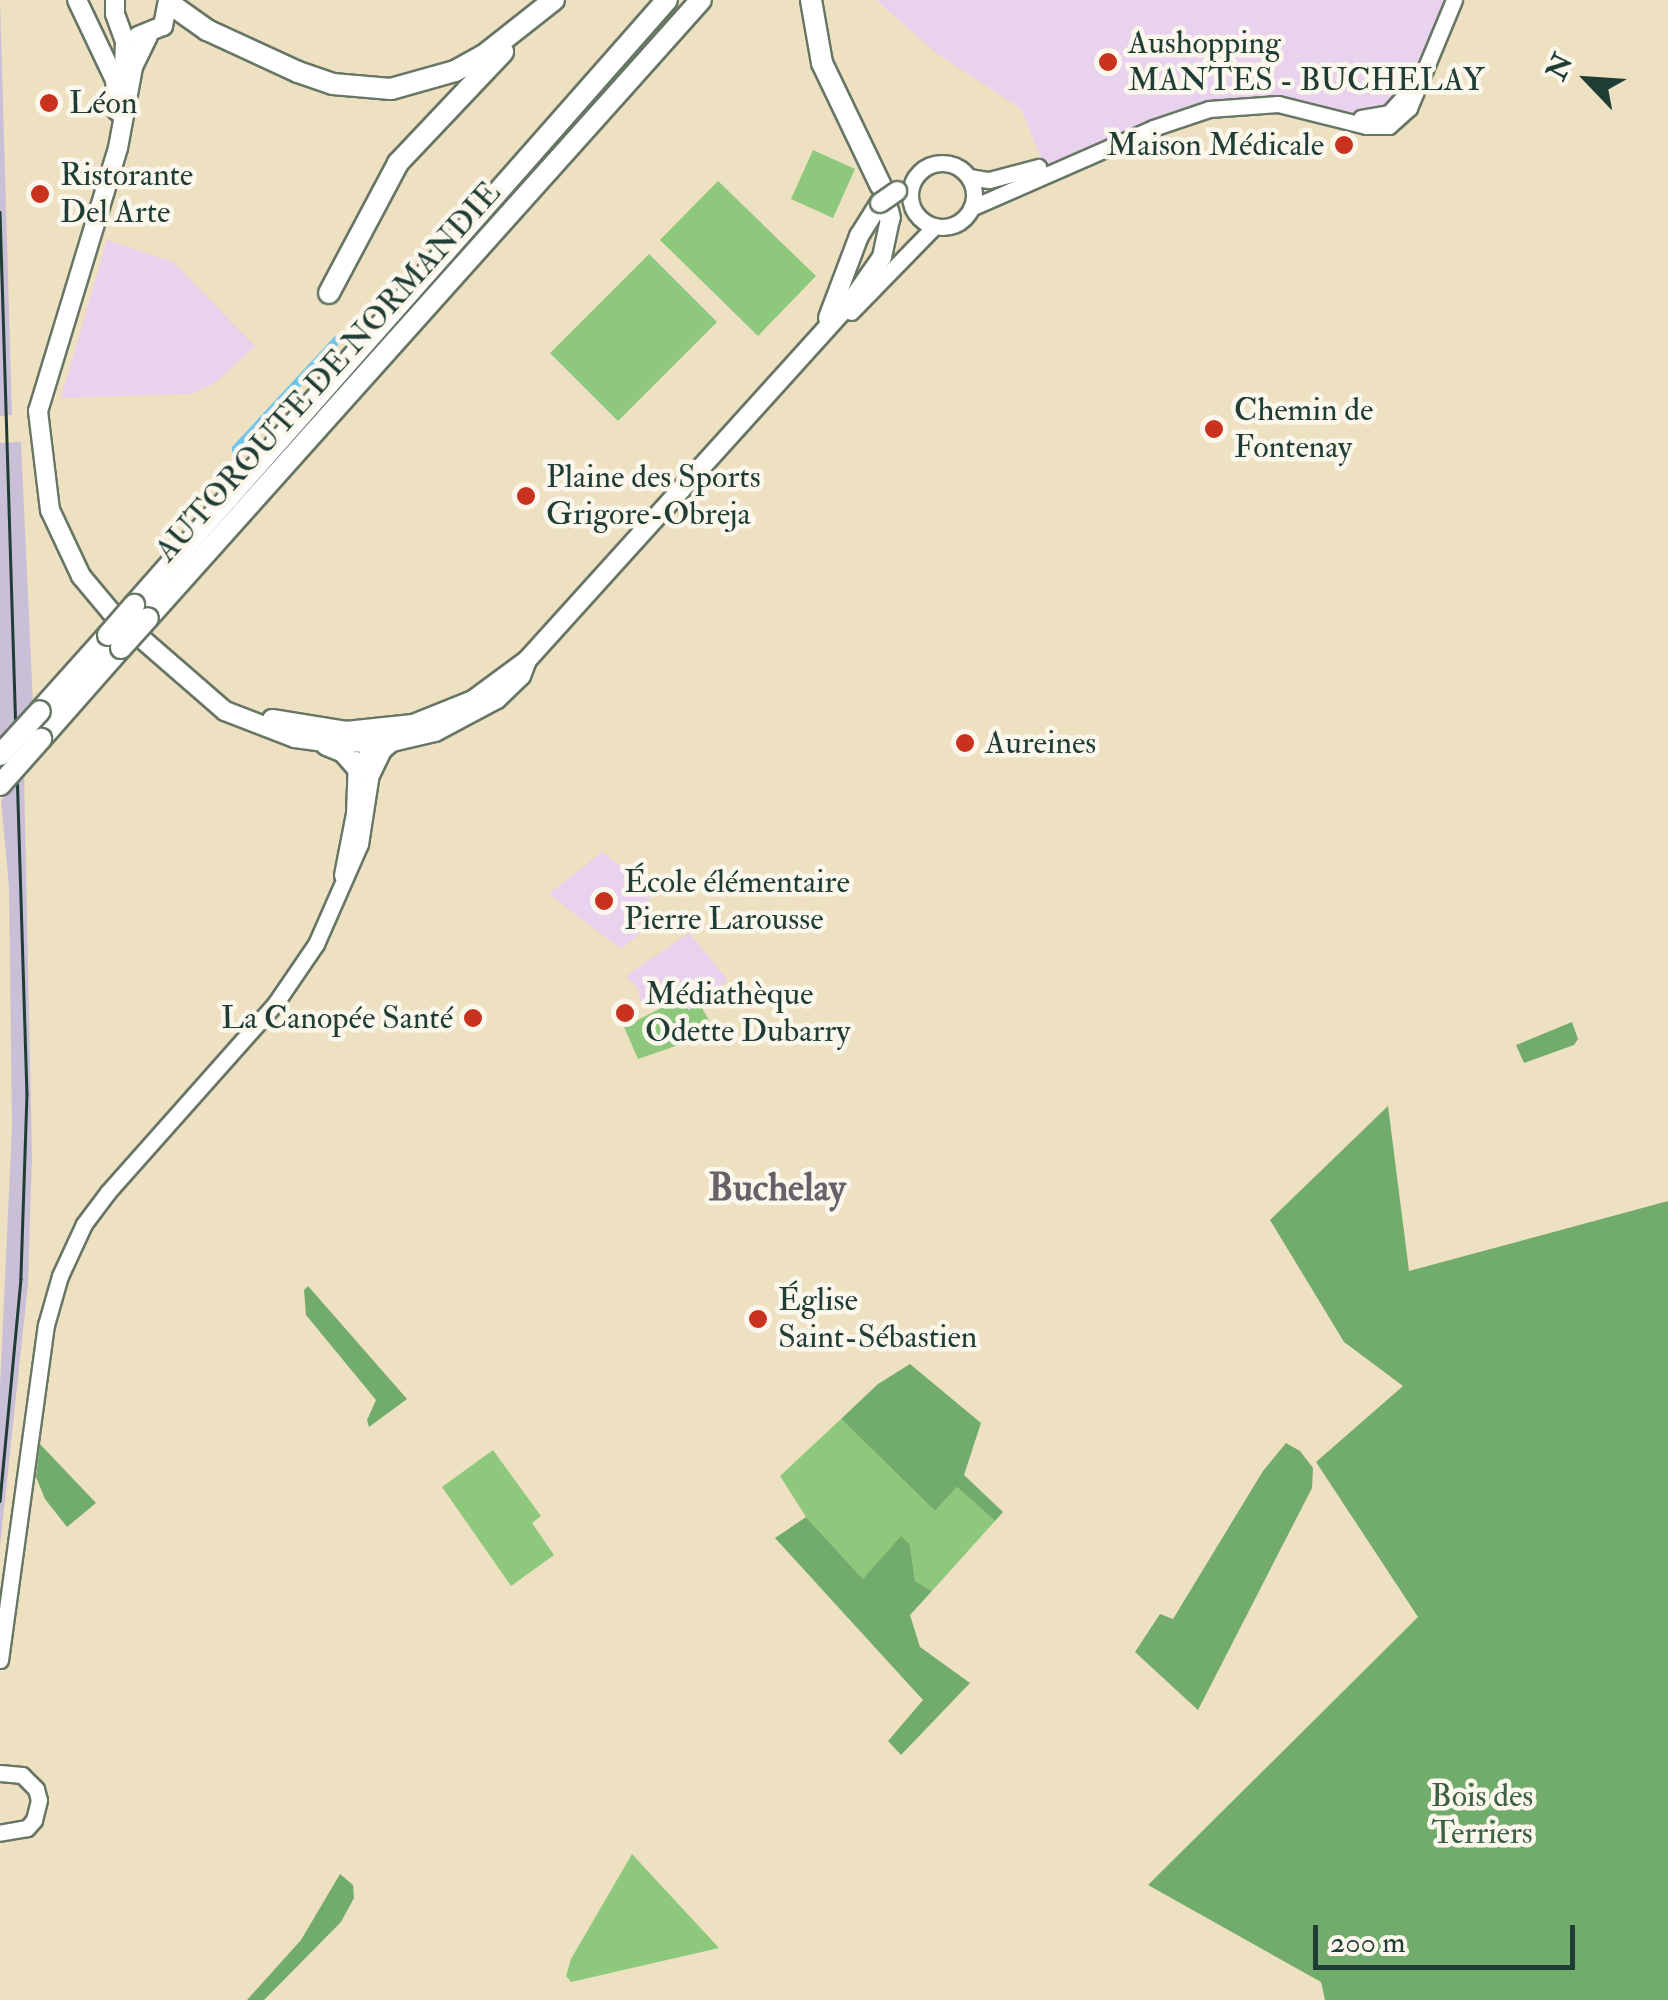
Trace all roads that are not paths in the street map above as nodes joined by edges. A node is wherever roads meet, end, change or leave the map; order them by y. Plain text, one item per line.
1 (77, 0) edge
2 (667, 0) edge
3 (701, 0) edge
4 (814, 0) edge
5 (1444, 0) edge
6 (1454, 0) edge
7 (169, 1) edge
8 (552, 2) edge
9 (114, 9) edge
10 (148, 36) junction
11 (840, 76) dead end
12 (117, 113) junction
13 (969, 178) junction
14 (891, 198) junction
15 (971, 208) junction
16 (935, 226) junction
17 (329, 293) dead end
18 (814, 340) junction
19 (733, 431) junction
20 (46, 494) junction
21 (141, 612) junction
22 (114, 642) junction
23 (528, 660) junction
24 (190, 681) junction
25 (364, 737) junction
26 (322, 742) junction
27 (392, 742) junction
28 (0, 755) edge
29 (363, 770) junction
30 (0, 785) edge
31 (0, 1660) edge
32 (2, 1770) edge
33 (2, 1836) edge

1 - 12 main road
2 - 21 highway, AUTOROUTE DE NORMANDIE
3 - 21 highway, AUTOROUTE DE NORMANDIE
4 - 11 highway
4 - 14 highway
5 - 13 main road
6 - 15 main road
7 - 8 highway
7 - 10 main road
8 - 17 highway
9 - 10 main road
9 - 12 main road
10 - 20 main road
12 - 20 main road
13 - 14 main road
13 - 15 main road
14 - 16 main road
14 - 18 main road
14 - 18 main road
15 - 16 main road
16 - 19 main road
18 - 19 main road
19 - 23 main road
20 - 24 main road
21 - 22 highway, AUTOROUTE DE NORMANDIE, bridge
22 - 28 highway, AUTOROUTE DE NORMANDIE, bridge
22 - 30 highway, AUTOROUTE DE NORMANDIE, bridge
23 - 25 main road
23 - 27 main road
24 - 25 main road
24 - 26 main road
25 - 26 main road
25 - 27 main road
25 - 29 main road
26 - 29 main road
27 - 29 main road
29 - 31 main road
32 - 33 main road

